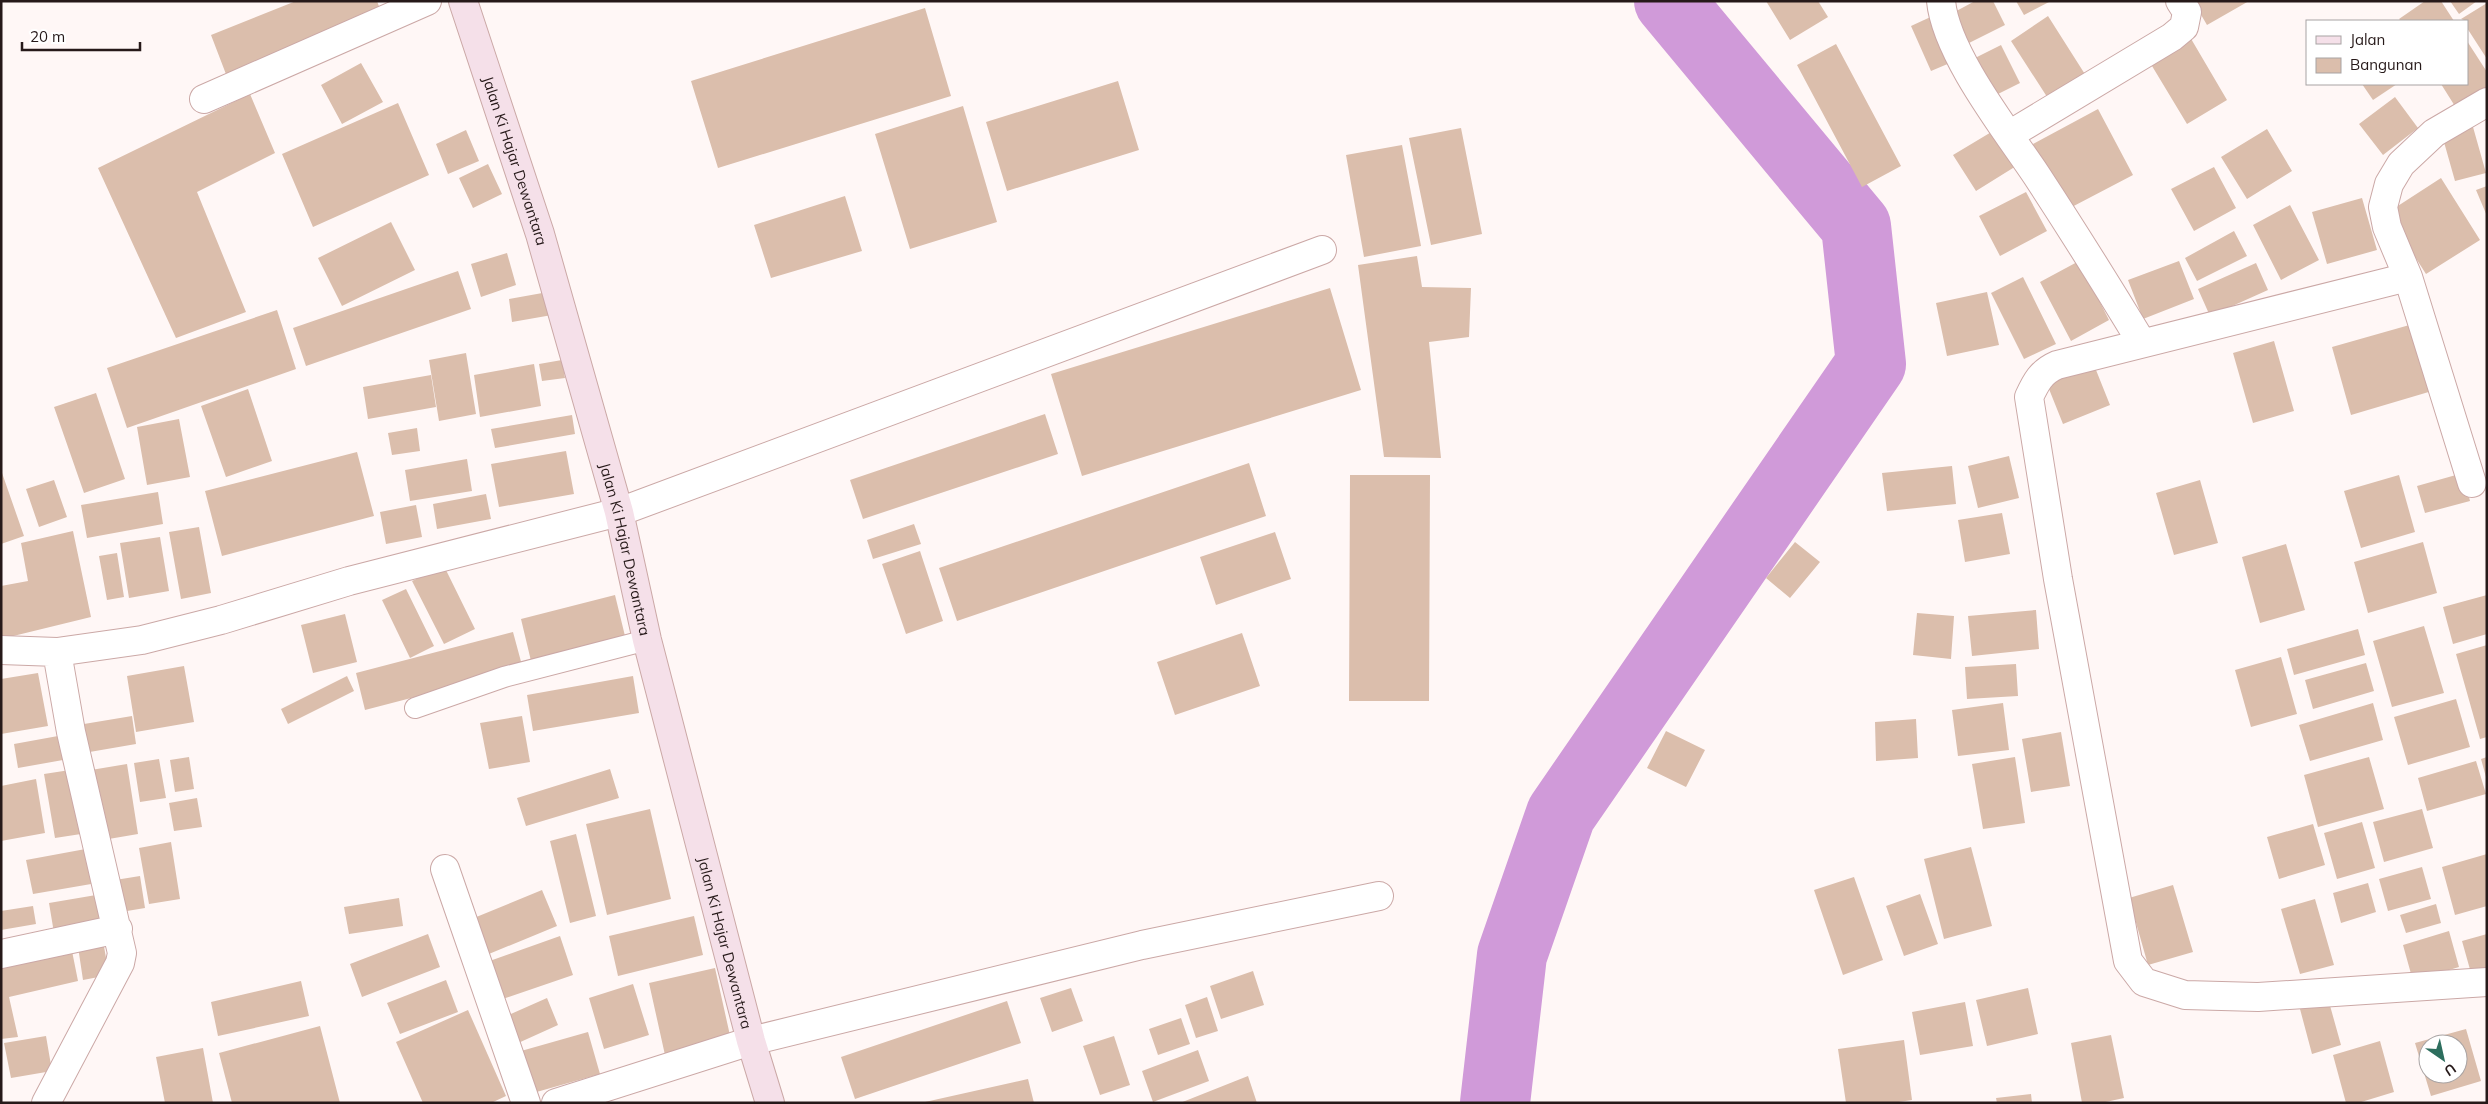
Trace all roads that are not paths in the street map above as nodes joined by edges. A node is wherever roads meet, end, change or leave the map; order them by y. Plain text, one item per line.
1 (427, 1) edge
2 (464, 1) edge
3 (1941, 1) edge
4 (2180, 1) edge
5 (204, 99) dead end
6 (2487, 102) edge
7 (2009, 135) junction
8 (1322, 250) dead end
9 (2408, 277) junction
10 (2142, 343) junction
11 (2472, 484) dead end
12 (619, 512) junction
13 (647, 640) junction
14 (1, 650) edge
15 (57, 652) junction
16 (416, 708) dead end
17 (445, 869) dead end
18 (1379, 896) dead end
19 (118, 929) junction
20 (1, 954) edge
21 (2487, 982) edge
22 (751, 1041) junction
23 (46, 1103) edge
24 (526, 1103) edge
25 (556, 1103) edge
26 (770, 1103) edge

1 - 5 street
2 - 12 main road, Jalan Ki Hajar Dewantara
3 - 7 street
4 - 7 street
6 - 9 street
7 - 10 street
8 - 12 street
9 - 10 street
9 - 11 street
10 - 21 street
12 - 13 main road, Jalan Ki Hajar Dewantara
12 - 15 street
13 - 16 lane
13 - 22 main road, Jalan Ki Hajar Dewantara
14 - 15 street
15 - 19 street
17 - 24 street
18 - 22 street
19 - 20 street
19 - 23 street
22 - 25 street
22 - 26 main road, Jalan Ki Hajar Dewantara

